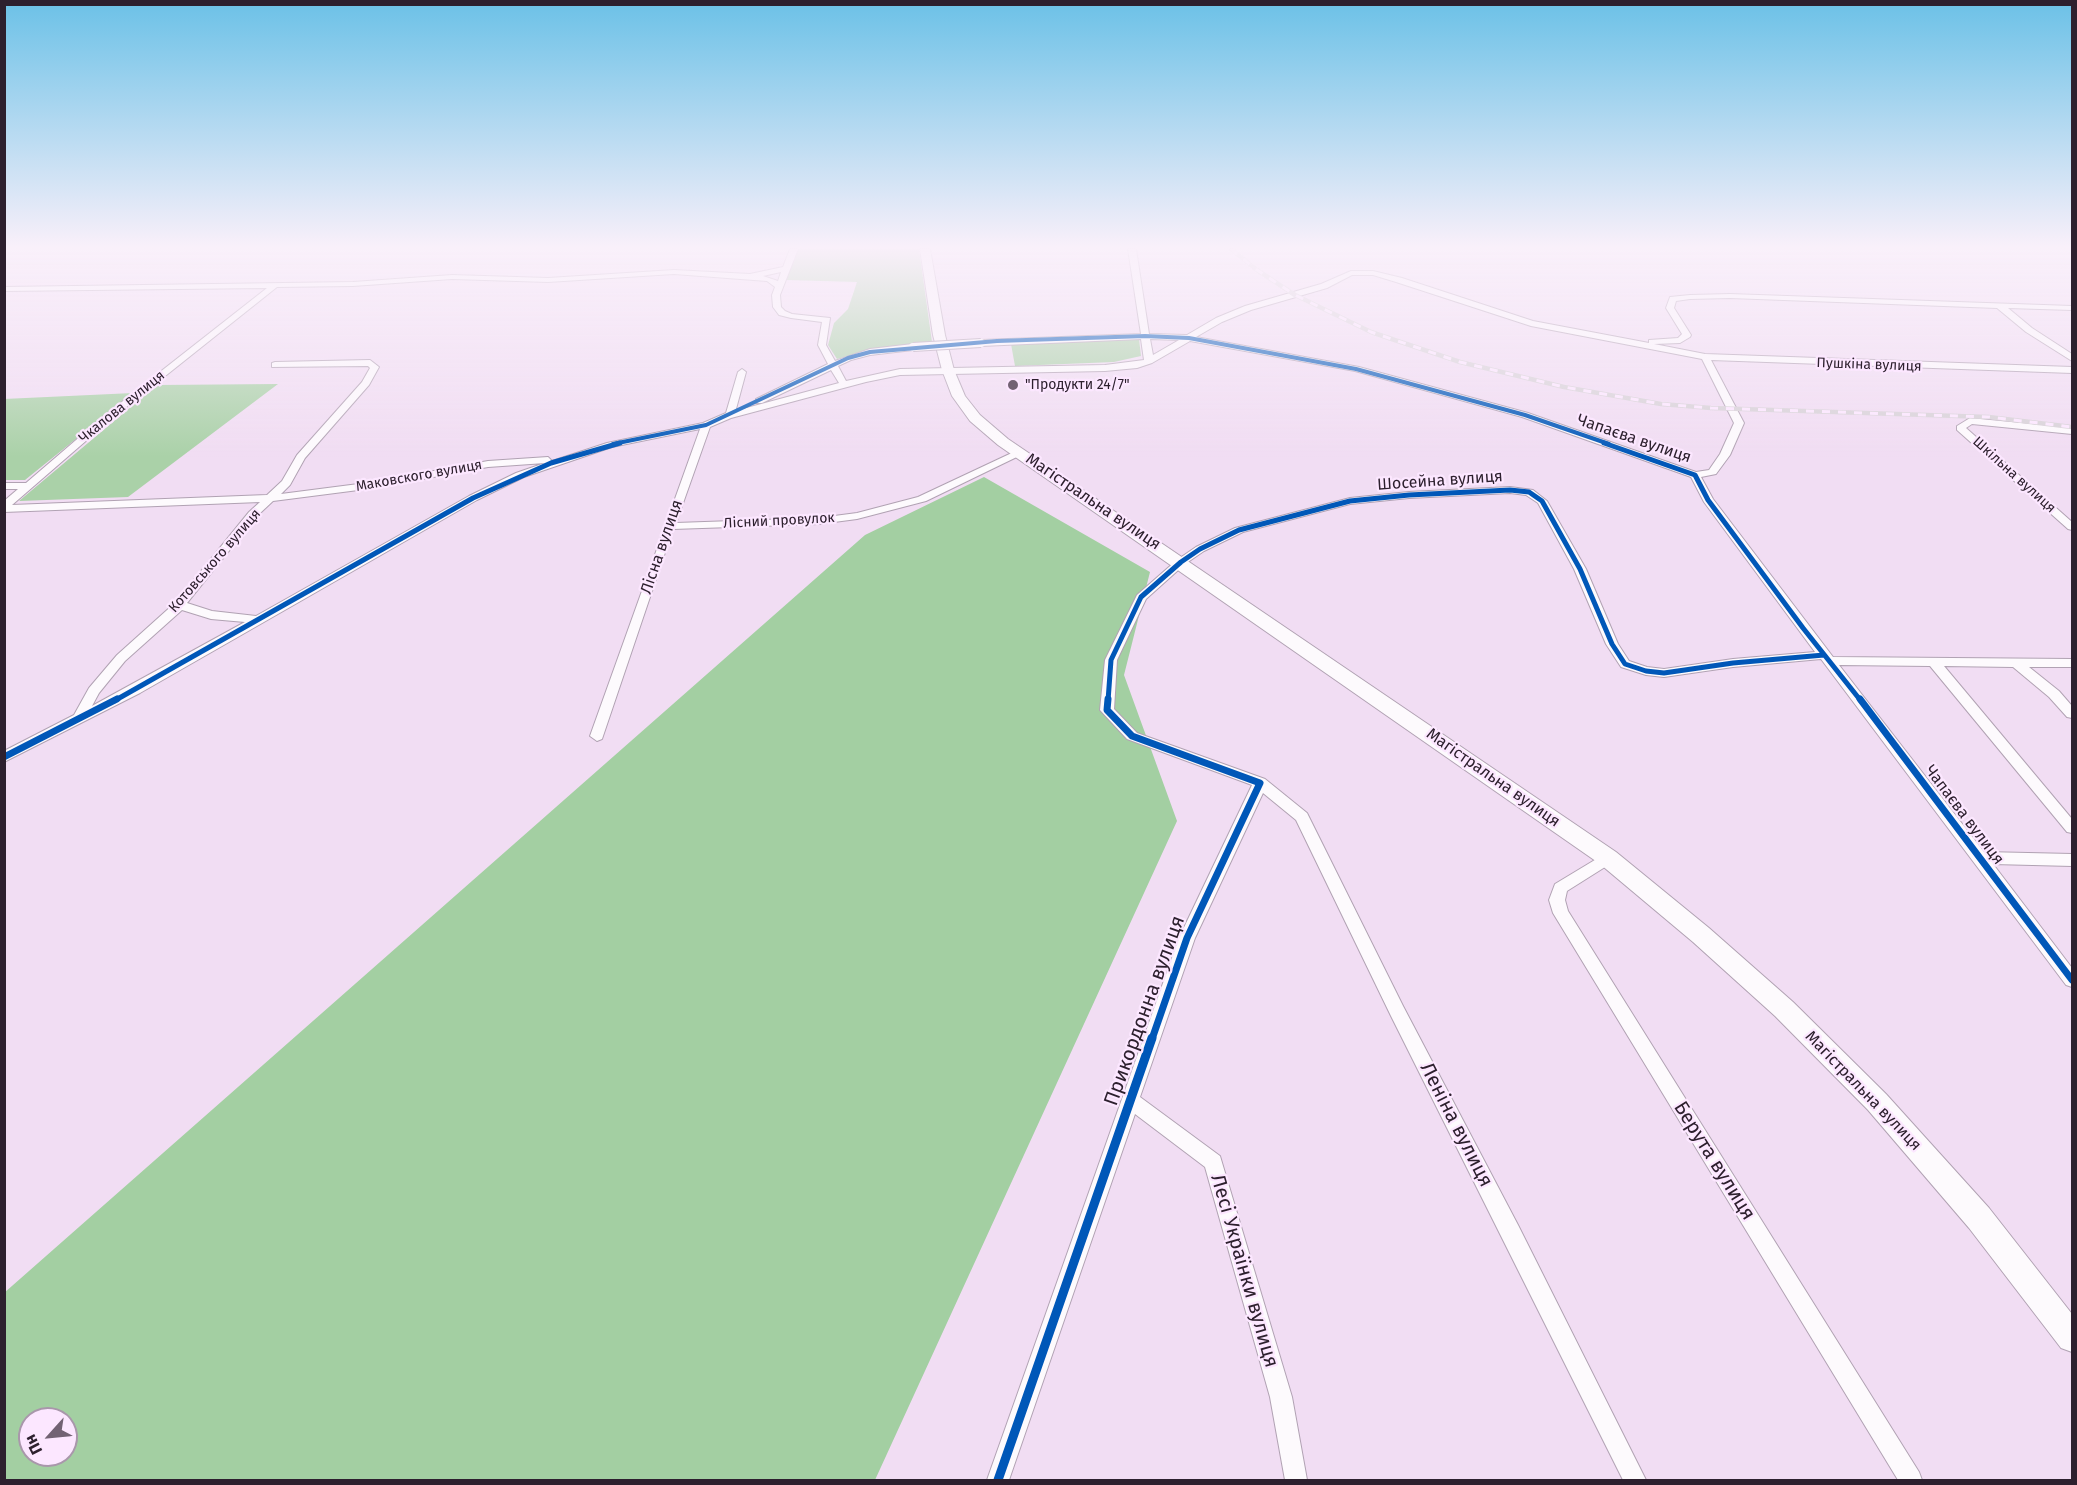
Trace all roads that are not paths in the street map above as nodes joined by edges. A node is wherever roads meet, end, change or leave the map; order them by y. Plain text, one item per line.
1 (232, 318) edge
2 (812, 318) edge
3 (938, 318) edge
4 (1142, 318) edge
5 (1223, 318) edge
6 (1516, 318) edge
7 (1676, 318) edge
8 (2015, 318) edge
9 (1145, 336) junction
10 (1595, 336) junction
11 (1189, 338) junction
12 (1705, 357) junction
13 (2073, 358) edge
14 (1149, 361) junction
15 (275, 365) dead end
16 (832, 366) junction
17 (948, 370) junction
18 (2073, 370) edge
19 (742, 372) dead end
20 (844, 385) junction
21 (730, 415) junction
22 (706, 425) junction
23 (2073, 431) edge
24 (1020, 453) junction
25 (566, 458) junction
26 (1695, 475) junction
27 (4, 486) edge
28 (28, 486) junction
29 (272, 498) junction
30 (4, 508) edge
31 (669, 526) junction
32 (2073, 527) edge
33 (1181, 562) junction
34 (180, 605) junction
35 (257, 620) junction
36 (1826, 658) junction
37 (1934, 662) junction
38 (2017, 663) junction
39 (2073, 663) edge
40 (2073, 714) edge
41 (79, 719) junction
42 (597, 736) dead end
43 (4, 757) edge
44 (1260, 783) junction
45 (2073, 828) edge
46 (1608, 858) junction
47 (1980, 858) junction
48 (2073, 860) edge
49 (2073, 980) edge
50 (1130, 1100) junction
51 (2073, 1337) edge
52 (998, 1480) edge
53 (1296, 1480) edge
54 (1635, 1480) edge
55 (1911, 1480) edge

1 - 28 street, Чкалова вулиця
2 - 16 street
3 - 17 main road, Магістральна вулиця
4 - 9 street
5 - 11 street, Пушкіна вулиця
6 - 10 street, Пушкіна вулиця
7 - 10 street
8 - 13 street
9 - 11 street, Чапаєва вулиця
9 - 14 street
9 - 16 street, Чапаєва вулиця, bridge
10 - 12 street, Пушкіна вулиця
11 - 14 street, Пушкіна вулиця
11 - 26 street, Чапаєва вулиця
12 - 18 street, Пушкіна вулиця
12 - 26 street, Чапаєва вулиця
14 - 17 street
15 - 29 street, Котовського вулиця
16 - 20 street
16 - 21 street, Чапаєва вулиця
17 - 20 street
17 - 24 main road, Магістральна вулиця
19 - 21 street
20 - 21 street
21 - 22 street
22 - 25 street
22 - 31 street, Лісна вулиця
23 - 32 street, Шкільна вулиця
24 - 31 street, Лісний провулок
24 - 33 main road, Магістральна вулиця
25 - 29 street, Маковского вулиця
25 - 35 street
26 - 36 street, Чапаєва вулиця
27 - 28 street
28 - 30 street, Чкалова вулиця
29 - 30 street, Маковского вулиця
29 - 34 street, Котовського вулиця
31 - 42 street, Лісна вулиця
33 - 36 street, Шосейна вулиця
33 - 44 street
33 - 46 main road, Магістральна вулиця
34 - 35 street
34 - 41 street, Котовського вулиця
35 - 41 street
36 - 37 street
36 - 47 street, Чапаєва вулиця
37 - 38 street
37 - 45 street
38 - 39 street
38 - 40 street
41 - 43 street
44 - 50 street, Прикордонна вулиця
44 - 54 street, Леніна вулиця
46 - 51 main road, Магістральна вулиця
46 - 55 street, Берута вулиця
47 - 48 street
47 - 49 street, Чапаєва вулиця
50 - 52 street, Прикордонна вулиця
50 - 53 street, Лесі Українки вулиця

